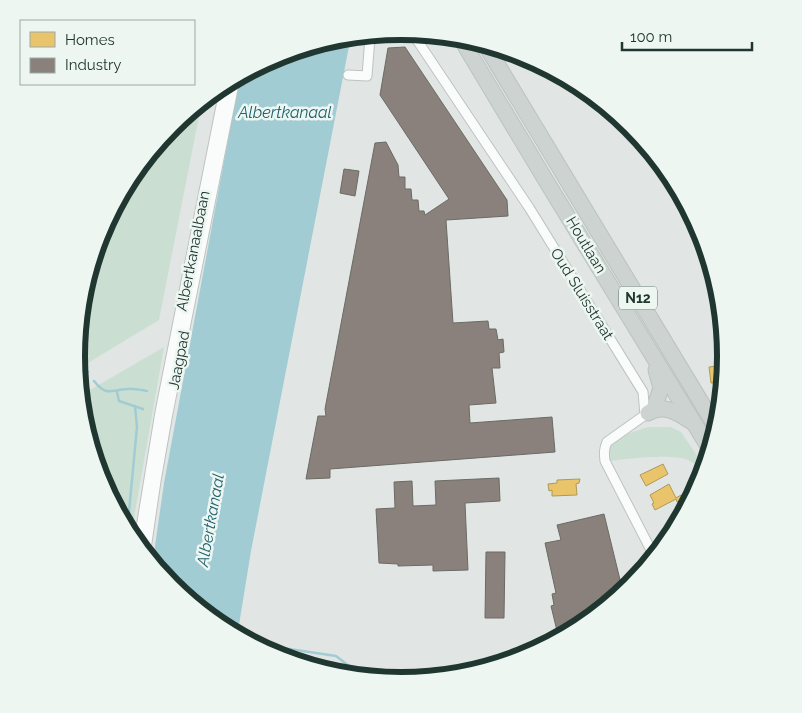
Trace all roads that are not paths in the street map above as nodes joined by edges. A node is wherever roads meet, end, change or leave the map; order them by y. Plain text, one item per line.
1 (418, 41) edge
2 (370, 42) edge
3 (466, 47) edge
4 (491, 53) edge
5 (348, 75) dead end
6 (233, 88) edge
7 (225, 93) edge
8 (651, 352) junction
9 (650, 412) junction
10 (711, 419) edge
11 (696, 424) junction
12 (706, 442) edge
13 (141, 536) edge
14 (147, 544) edge
15 (651, 550) edge

1 - 9 street, Oud Sluisstraat
2 - 5 street
3 - 8 main road, Houtlaan / N12
4 - 10 main road, Houtlaan / N12
6 - 14 street, Jaagpad
7 - 13 street, Albertkanaalbaan
8 - 9 main road
8 - 11 main road, Houtlaan / N12
9 - 11 main road
9 - 15 street
11 - 12 main road, Houtlaan / N12

